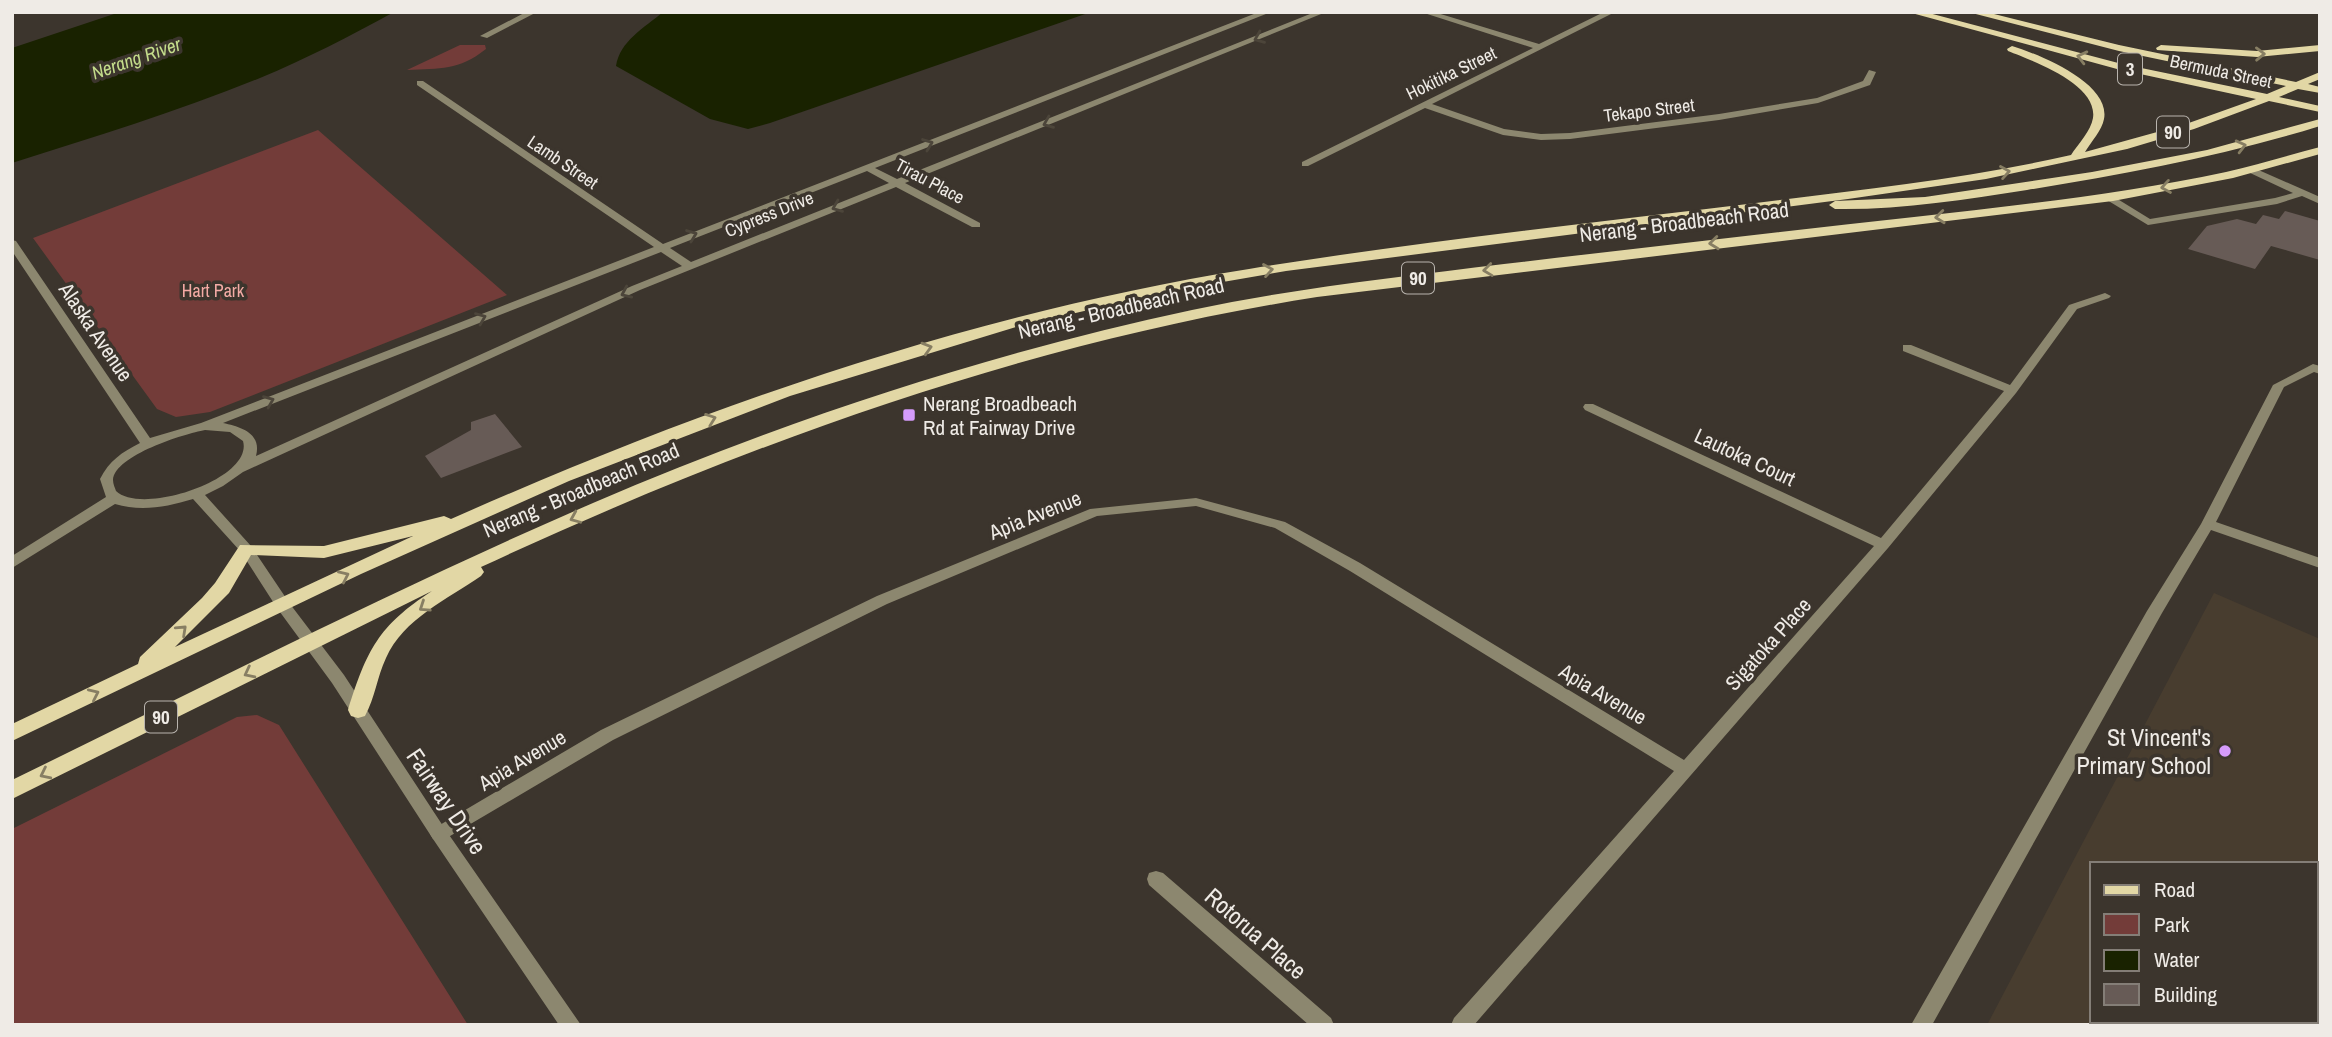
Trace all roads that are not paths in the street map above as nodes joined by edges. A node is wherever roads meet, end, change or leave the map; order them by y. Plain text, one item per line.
1 (533, 12) edge
2 (1267, 12) edge
3 (1322, 12) edge
4 (1425, 12) edge
5 (1612, 12) edge
6 (1913, 12) edge
7 (1973, 12) edge
8 (1993, 34) junction
9 (484, 36) dead end
10 (1539, 47) junction
11 (2119, 48) junction
12 (2320, 48) edge
13 (1872, 72) dead end
14 (2320, 75) edge
15 (420, 83) dead end
16 (2298, 85) junction
17 (2320, 90) edge
18 (2320, 98) edge
19 (2269, 99) junction
20 (1423, 104) junction
21 (2320, 109) edge
22 (2320, 122) edge
23 (2320, 150) edge
24 (2301, 156) junction
25 (2320, 156) edge
26 (2075, 158) junction
27 (1305, 164) dead end
28 (868, 168) junction
29 (2251, 170) junction
30 (898, 183) junction
31 (2302, 193) junction
32 (2107, 197) junction
33 (2320, 201) edge
34 (1792, 203) junction
35 (976, 225) dead end
36 (12, 243) edge
37 (661, 247) junction
38 (689, 266) junction
39 (2105, 296) dead end
40 (1907, 348) dead end
41 (2320, 370) edge
42 (2012, 390) junction
43 (1590, 407) dead end
44 (205, 426) junction
45 (147, 443) junction
46 (237, 470) junction
47 (196, 494) junction
48 (114, 498) junction
49 (479, 514) junction
50 (2208, 524) junction
51 (521, 541) junction
52 (1884, 545) junction
53 (246, 550) junction
54 (12, 563) edge
55 (2320, 563) edge
56 (282, 604) junction
57 (310, 642) junction
58 (132, 677) junction
59 (358, 710) junction
60 (12, 733) edge
61 (1685, 769) junction
62 (12, 790) edge
63 (439, 834) junction
64 (1156, 879) dead end
65 (571, 1025) edge
66 (1324, 1025) edge
67 (1461, 1025) edge
68 (1921, 1025) edge

1 - 9 street
28 -> 2 street, Cypress Drive
3 -> 30 street, Cypress Drive
4 - 10 street
5 - 10 street, Hokitika Street
6 - 8 main road, Bermuda Street / 3
7 - 11 main road, Bermuda Street / 3
19 -> 8 main road, Bermuda Street / 3
8 - 26 main road
10 - 20 street, Hokitika Street
11 -> 12 main road
11 - 16 main road, Bermuda Street / 3
13 - 20 street, Tekapo Street
14 - 16 main road, 90
15 - 37 street, Lamb Street
16 - 17 main road, Bermuda Street / 3
16 - 19 main road, 90
18 - 19 main road
19 - 21 main road, Bermuda Street / 3
19 - 26 main road, 90
20 - 27 street, Hokitika Street
34 -> 22 main road
23 - 24 main road, Nerang - Broadbeach Road / 90
24 - 25 main road
24 - 29 main road, Nerang - Broadbeach Road / 90
34 -> 26 main road, Nerang - Broadbeach Road / 90
28 - 30 street, Tirau Place
37 -> 28 street, Cypress Drive
29 - 31 street
29 -> 32 main road, Nerang - Broadbeach Road / 90
30 - 35 street, Tirau Place
30 -> 38 street, Cypress Drive
31 - 32 street
31 - 33 street
32 -> 51 main road, Nerang - Broadbeach Road / 90
49 -> 34 main road, Nerang - Broadbeach Road / 90
36 - 45 street, Alaska Avenue
37 - 38 street, Lamb Street
44 -> 37 street, Cypress Drive
38 -> 46 street, Cypress Drive
39 - 42 street, Sigatoka Place
40 - 42 street
41 - 50 street
42 - 52 street, Sigatoka Place
43 - 52 street, Lautoka Court
44 - 45 street
44 - 46 street
45 - 48 street
46 - 47 street, Cypress Drive
47 - 48 street, Cypress Drive
47 - 53 street
48 - 54 street
49 - 53 main road
56 -> 49 main road, Nerang - Broadbeach Road / 90
50 - 55 street
50 - 68 street
51 - 57 main road, Nerang - Broadbeach Road / 90
51 -> 59 main road
52 - 61 street, Sigatoka Place
53 - 56 street
58 -> 53 main road
56 - 57 street, Fairway Drive
56 - 58 main road, Nerang - Broadbeach Road / 90
57 - 59 street, Fairway Drive
57 -> 62 main road, Nerang - Broadbeach Road / 90
60 -> 58 main road, Nerang - Broadbeach Road / 90
59 - 63 street, Fairway Drive
61 - 63 street, Apia Avenue
61 - 67 street, Sigatoka Place
63 - 65 street, Fairway Drive
64 - 66 street, Rotorua Place

